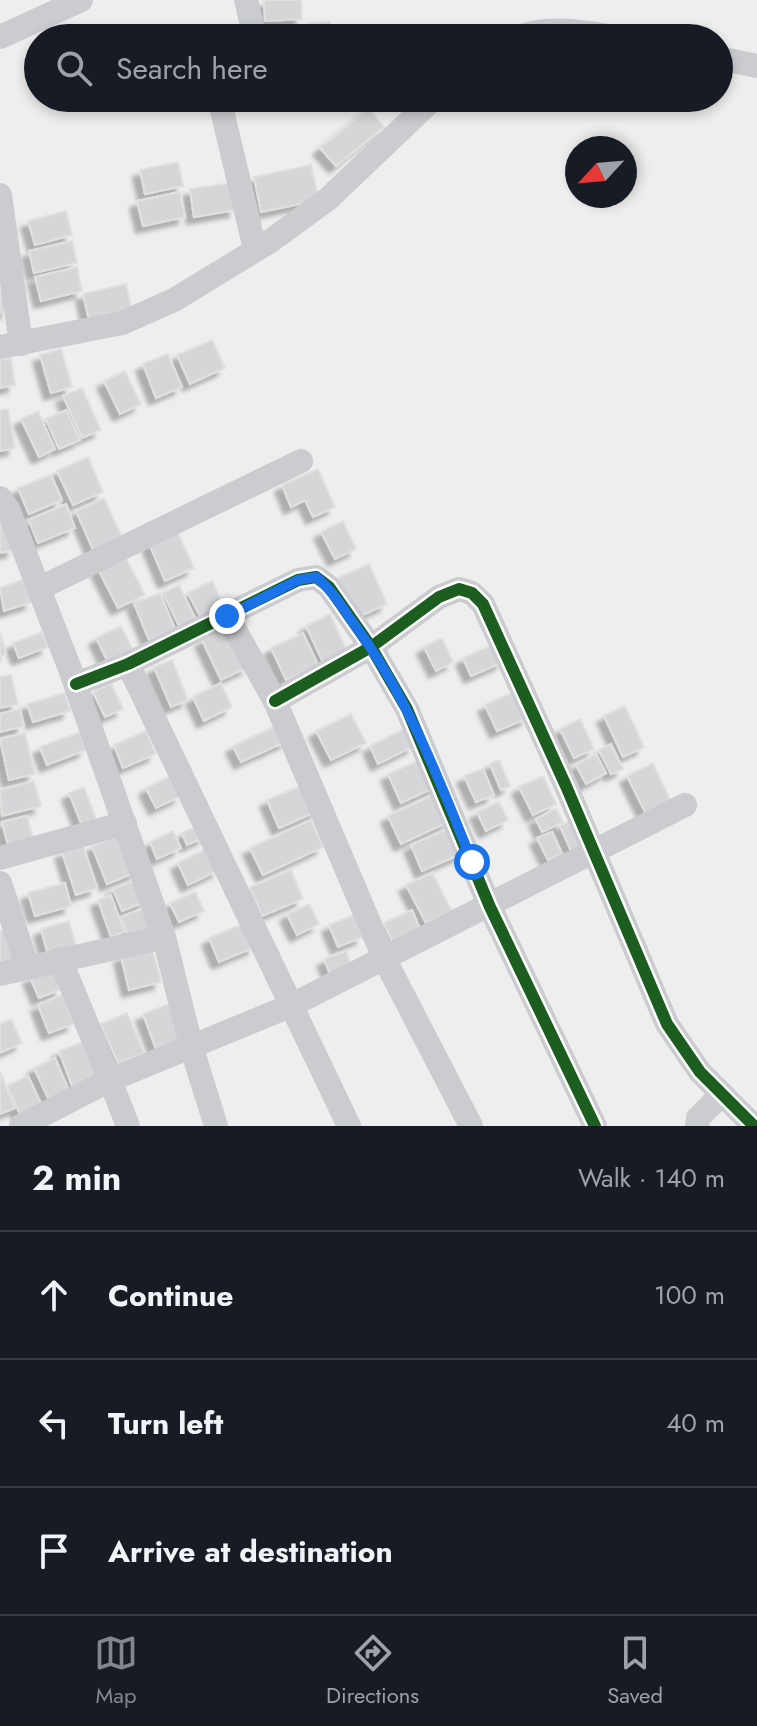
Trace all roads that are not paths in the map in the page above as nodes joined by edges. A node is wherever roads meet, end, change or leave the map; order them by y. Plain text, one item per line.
1 (81, 0) edge
2 (246, 0) edge
3 (28, 24) edge
4 (252, 24) edge
5 (24, 26) edge
6 (0, 37) edge
7 (733, 61) edge
8 (757, 66) edge
9 (222, 112) edge
10 (419, 112) edge
11 (0, 195) edge
12 (255, 249) junction
13 (11, 346) edge
14 (301, 461) dead end
15 (0, 498) edge
16 (40, 588) junction
17 (227, 616) junction
18 (371, 647) junction
19 (128, 664) junction
20 (76, 684) junction
21 (275, 701) junction
22 (685, 805) dead end
23 (125, 823) junction
24 (595, 851) junction
25 (0, 858) edge
26 (0, 883) edge
27 (490, 907) junction
28 (164, 937) junction
29 (60, 959) junction
30 (385, 960) junction
31 (27, 966) junction
32 (0, 974) edge
33 (290, 1006) junction
34 (192, 1049) junction
35 (110, 1080) junction
36 (722, 1094) junction
37 (21, 1126) edge
38 (128, 1126) edge
39 (216, 1126) edge
40 (349, 1126) edge
41 (471, 1126) edge
42 (595, 1126) edge
43 (697, 1126) edge
44 (754, 1126) edge

1 - 3 street
2 - 4 street
5 - 6 street
7 - 8 street
9 - 12 street
10 - 12 street
11 - 13 street
12 - 13 street
14 - 16 street
15 - 16 street
16 - 20 street
17 - 18 street
17 - 19 street
17 - 21 street
18 - 21 street
18 - 24 street
18 - 27 street
19 - 20 street
19 - 33 street
20 - 23 street
21 - 30 street
22 - 24 street
23 - 25 street
23 - 28 street
24 - 27 street
24 - 36 street
26 - 31 street
27 - 30 street
27 - 42 street
28 - 29 street
28 - 34 street
29 - 31 street
29 - 35 street
30 - 33 street
30 - 41 street
31 - 32 street
33 - 34 street
33 - 40 street
34 - 35 street
34 - 39 street
35 - 37 street
35 - 38 street
36 - 43 street
36 - 44 street

